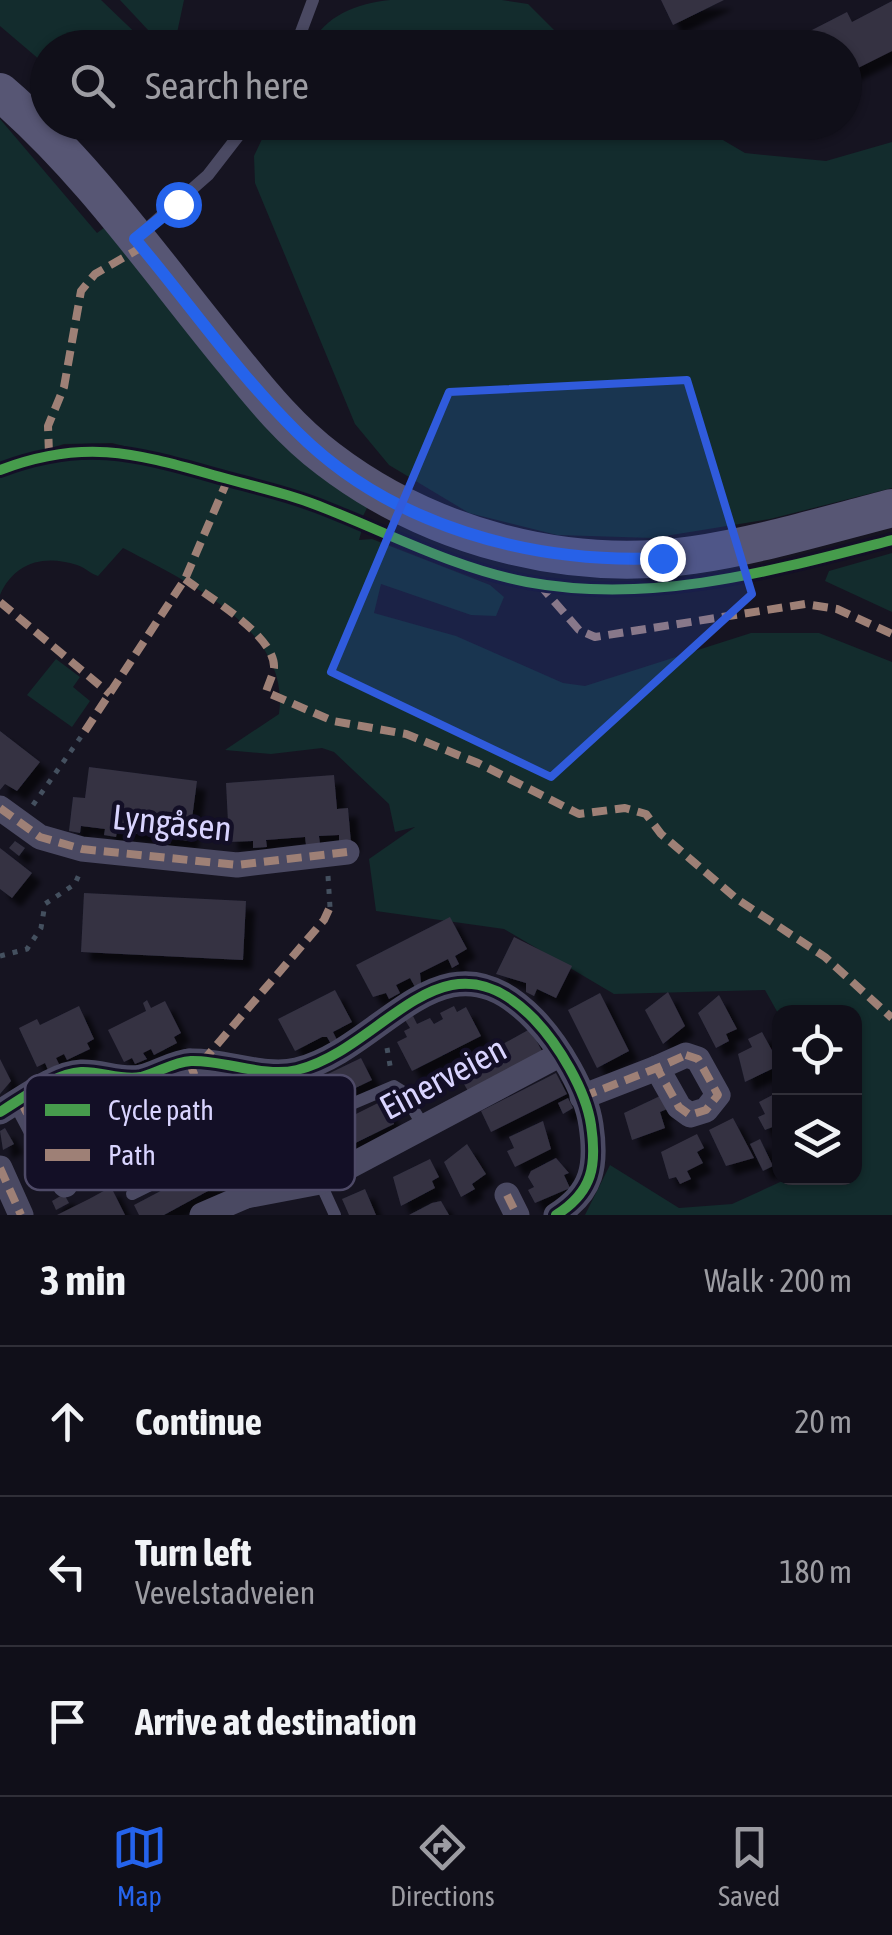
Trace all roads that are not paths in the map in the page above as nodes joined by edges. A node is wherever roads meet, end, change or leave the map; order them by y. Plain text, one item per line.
1 (313, 0) edge
2 (301, 30) edge
3 (0, 92) edge
4 (30, 121) edge
5 (50, 140) edge
6 (235, 140) edge
7 (135, 239) junction
8 (892, 508) edge
9 (10, 815) edge
10 (337, 860) road end
11 (560, 1055) junction
12 (189, 1061) junction
13 (657, 1068) dead end
14 (71, 1075) edge
15 (114, 1075) edge
16 (145, 1075) edge
17 (195, 1075) edge
18 (582, 1097) junction
19 (355, 1103) edge
20 (10, 1106) edge
21 (25, 1127) edge
22 (424, 1127) junction
23 (355, 1163) edge
24 (0, 1168) edge
25 (140, 1190) edge
26 (243, 1190) edge
27 (278, 1190) edge
28 (324, 1190) edge
29 (132, 1194) road end
30 (246, 1196) junction
31 (21, 1215) edge
32 (202, 1215) edge
33 (335, 1215) edge
34 (556, 1215) edge

1 - 2 lane
3 - 4 main road
5 - 7 main road
6 - 7 lane
7 - 8 main road
9 - 10 street, Lyngåsen
11 - 12 street, Einerveien
11 - 18 street, Einerveien
11 - 22 street, Einerveien
12 - 16 street, Einerveien
12 - 17 street
13 - 18 street
14 - 15 street, Einerveien
18 - 34 street, Einerveien
19 - 22 lane
20 - 21 street, Einerveien
22 - 23 street, Einerveien
24 - 31 street
25 - 29 lane
26 - 30 street
27 - 30 street, Einerveien
28 - 33 lane
30 - 32 street, Einerveien

